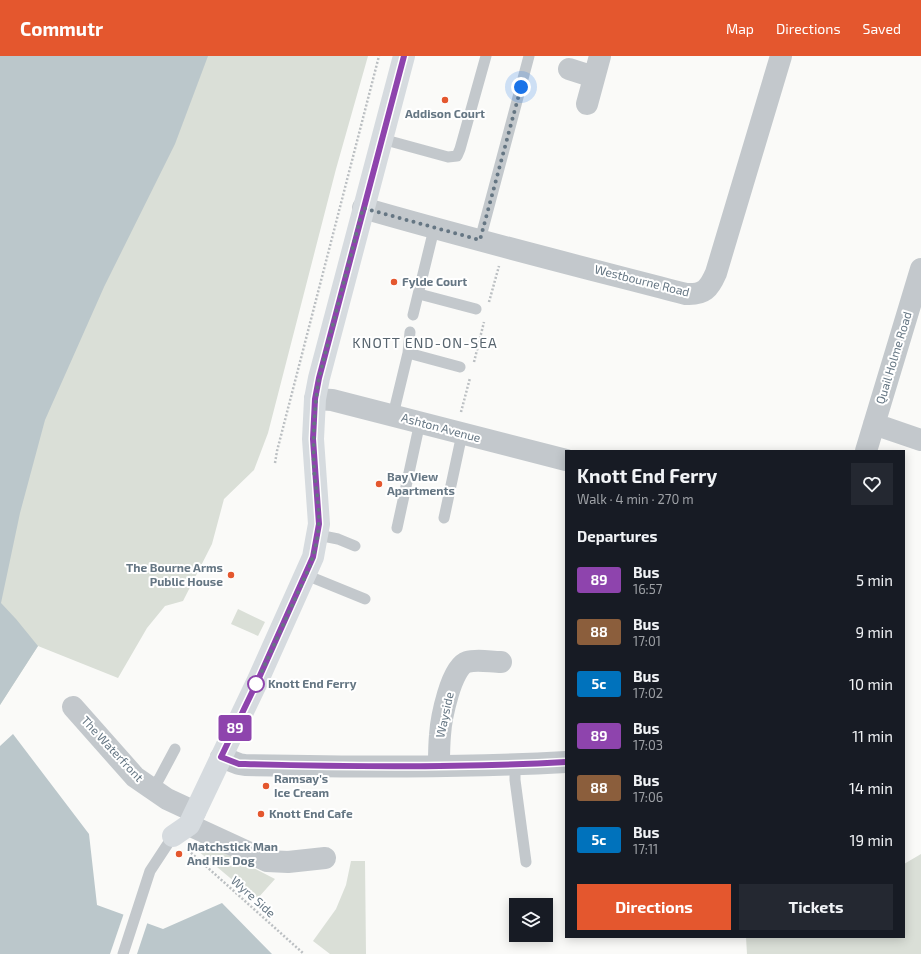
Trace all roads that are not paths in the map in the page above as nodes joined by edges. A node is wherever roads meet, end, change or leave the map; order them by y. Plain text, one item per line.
1 (404, 56) edge
2 (486, 56) edge
3 (529, 56) edge
4 (600, 56) edge
5 (781, 56) edge
6 (569, 69) dead end
7 (594, 77) junction
8 (587, 104) dead end
9 (382, 139) junction
10 (363, 208) junction
11 (434, 229) junction
12 (480, 240) junction
13 (921, 269) edge
14 (419, 294) junction
15 (482, 309) road end
16 (414, 316) dead end
17 (410, 332) dead end
18 (408, 353) junction
19 (460, 367) dead end
20 (315, 399) junction
21 (393, 415) junction
22 (420, 422) junction
23 (874, 424) junction
24 (459, 433) junction
25 (921, 440) edge
26 (866, 450) edge
27 (565, 460) edge
28 (444, 518) dead end
29 (397, 528) dead end
30 (318, 535) junction
31 (355, 546) dead end
32 (306, 575) junction
33 (365, 599) dead end
34 (501, 662) dead end
35 (73, 707) dead end
36 (175, 749) dead end
37 (221, 757) junction
38 (565, 762) edge
39 (515, 765) junction
40 (439, 766) junction
41 (151, 789) junction
42 (185, 824) junction
43 (325, 858) dead end
44 (526, 862) dead end
45 (123, 954) edge

1 - 9 main road
2 - 9 lane
3 - 12 lane
4 - 7 street
5 - 12 street, Westbourne Road
6 - 7 street
7 - 8 street
9 - 10 main road
10 - 11 street, Westbourne Road
10 - 20 main road
11 - 12 street, Westbourne Road
11 - 14 lane
13 - 23 street, Quail Holme Road
14 - 15 lane
14 - 16 lane
17 - 18 lane
18 - 19 lane
18 - 21 lane
20 - 21 street, Ashton Avenue
20 - 30 main road
21 - 22 street, Ashton Avenue
22 - 24 street, Ashton Avenue
22 - 29 lane
23 - 25 street
23 - 26 street, Quail Holme Road
24 - 27 street, Ashton Avenue
24 - 28 lane
30 - 31 lane
30 - 32 main road
32 - 33 lane
32 - 37 main road
34 - 40 street, Wayside
35 - 41 street, The Waterfront
36 - 41 lane
37 - 40 street
37 - 42 main road
38 - 39 street
39 - 40 street
39 - 44 lane
41 - 42 street, The Waterfront
42 - 43 street, The Waterfront
42 - 45 lane

